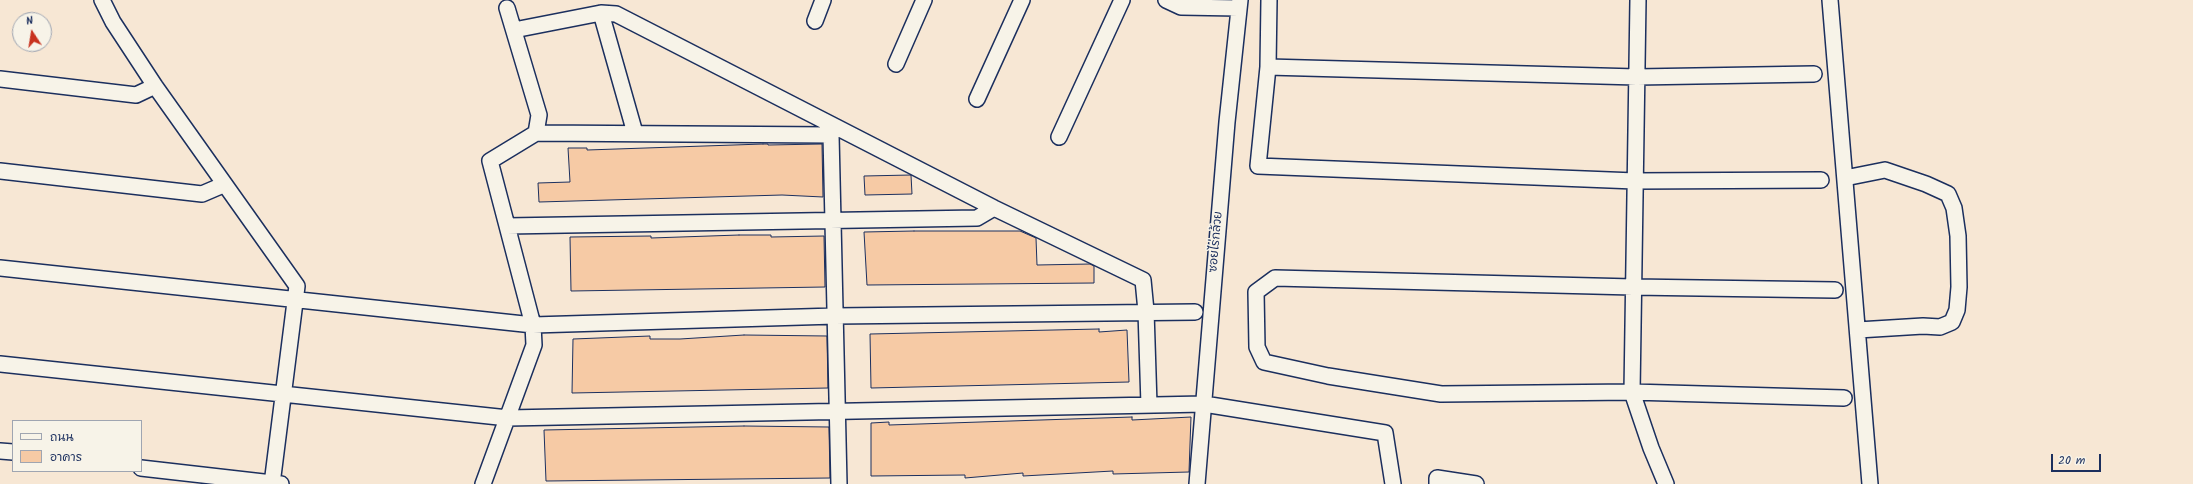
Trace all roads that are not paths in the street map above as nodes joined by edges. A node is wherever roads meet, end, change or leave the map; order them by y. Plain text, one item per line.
1 (102, 0) edge
2 (823, 0) edge
3 (924, 0) edge
4 (1022, 0) edge
5 (1122, 0) edge
6 (1166, 0) edge
7 (1270, 0) edge
8 (1638, 0) edge
9 (1830, 0) edge
10 (1239, 4) edge
11 (507, 8) dead end
12 (601, 13) junction
13 (815, 21) dead end
14 (514, 30) junction
15 (896, 64) dead end
16 (1268, 67) junction
17 (1814, 74) dead end
18 (1637, 76) junction
19 (0, 79) edge
20 (155, 86) junction
21 (977, 99) dead end
22 (834, 131) junction
23 (536, 133) junction
24 (635, 133) junction
25 (1059, 137) dead end
26 (0, 171) edge
27 (1845, 178) junction
28 (1821, 180) dead end
29 (1636, 181) junction
30 (223, 185) junction
31 (994, 208) junction
32 (833, 220) junction
33 (507, 226) junction
34 (0, 268) edge
35 (1633, 287) junction
36 (1835, 290) dead end
37 (296, 300) junction
38 (1146, 312) junction
39 (1195, 312) dead end
40 (835, 316) junction
41 (533, 325) junction
42 (1858, 330) junction
43 (0, 364) edge
44 (1632, 392) junction
45 (284, 394) junction
46 (1844, 398) dead end
47 (1204, 404) junction
48 (1149, 405) junction
49 (838, 411) junction
50 (508, 418) junction
51 (0, 451) edge
52 (12, 452) edge
53 (142, 468) edge
54 (276, 484) edge
55 (483, 484) edge
56 (839, 484) edge
57 (1197, 484) edge
58 (1393, 484) edge
59 (1437, 484) edge
60 (1476, 484) edge
61 (1666, 484) edge
62 (1870, 484) edge

1 - 20 street
2 - 13 street
3 - 15 street
4 - 21 street
5 - 25 street
6 - 10 street
7 - 16 street
8 - 18 street
9 - 27 street
10 - 47 street, ซอยไร่กล้วย
11 - 14 street
12 - 14 street
12 - 22 street
12 - 24 street
14 - 23 street
16 - 18 street
16 - 29 street
17 - 18 street
18 - 29 street
19 - 20 street
20 - 30 street
22 - 24 street
22 - 31 street
22 - 32 street
23 - 24 street
23 - 33 street
26 - 30 street
27 - 42 street
27 - 42 street
28 - 29 street
29 - 35 street
30 - 37 street
31 - 32 street
31 - 38 street
32 - 33 street
32 - 40 street
33 - 41 street
34 - 37 street
35 - 36 street
35 - 44 street
35 - 44 street
37 - 41 street
37 - 45 street
38 - 39 street
38 - 40 street
38 - 48 street
40 - 41 street
40 - 49 street
41 - 50 street
42 - 62 street
43 - 45 street
44 - 46 street
44 - 61 street
45 - 50 street
45 - 54 street
47 - 48 street
47 - 57 street, ซอยไร่กล้วย
47 - 58 street
48 - 49 street
49 - 50 street
49 - 56 street
50 - 55 street
51 - 52 street
53 - 54 street
59 - 60 street

